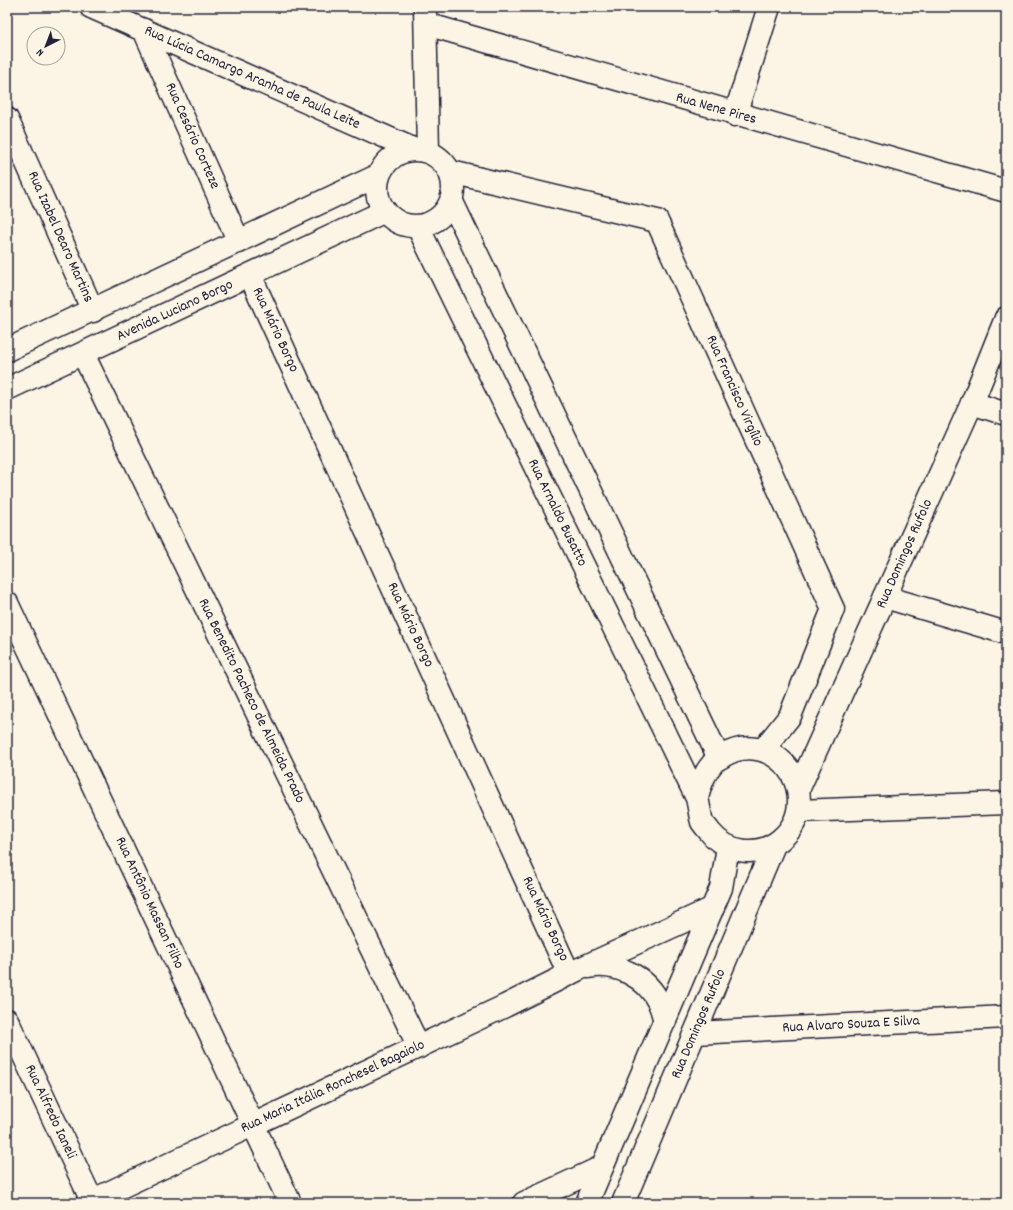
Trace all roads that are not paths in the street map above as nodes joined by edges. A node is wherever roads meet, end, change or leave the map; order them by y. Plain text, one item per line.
1 (91, 7) edge
2 (769, 7) edge
3 (425, 16) edge
4 (144, 30) junction
5 (735, 115) junction
6 (7, 118) edge
7 (421, 150) junction
8 (450, 172) junction
9 (379, 175) junction
10 (1006, 191) edge
11 (452, 202) junction
12 (385, 211) junction
13 (418, 227) junction
14 (239, 242) junction
15 (250, 276) junction
16 (92, 311) junction
17 (1006, 318) edge
18 (7, 350) edge
19 (83, 354) junction
20 (7, 389) edge
21 (972, 403) junction
22 (1006, 414) edge
23 (885, 597) junction
24 (7, 603) edge
25 (1006, 633) edge
26 (763, 750) junction
27 (719, 758) junction
28 (799, 788) junction
29 (697, 798) junction
30 (1006, 803) edge
31 (799, 811) junction
32 (774, 845) junction
33 (728, 847) junction
34 (713, 908) junction
35 (573, 972) junction
36 (1006, 1017) edge
37 (7, 1020) edge
38 (664, 1021) junction
39 (695, 1033) junction
40 (419, 1047) junction
41 (253, 1125) junction
42 (602, 1167) junction
43 (91, 1202) edge
44 (290, 1203) edge
45 (524, 1203) edge
46 (587, 1203) edge
47 (623, 1203) edge

1 - 4 street, Rua Lúcia Camargo Aranha de Paula Leite
2 - 5 street
3 - 5 street, Rua Nene Pires
3 - 7 street
4 - 7 street, Rua Lúcia Camargo Aranha de Paula Leite
4 - 14 street, Rua Cesário Corteze
5 - 10 street, Rua Nene Pires
6 - 16 street, Rua Izabel Dearo Martins
7 - 8 street
7 - 9 street
8 - 11 street
8 - 26 street, Rua Francisco Virgílio
9 - 12 street
9 - 14 street
11 - 13 street
11 - 27 street
12 - 13 street
12 - 15 street, Avenida Luciano Borgo
13 - 29 street, Rua Arnaldo Busatto
14 - 16 street
15 - 19 street, Avenida Luciano Borgo
15 - 35 street, Rua Mário Borgo
16 - 18 street
17 - 21 street, Rua Domingos Rufolo
19 - 20 street, Avenida Luciano Borgo
19 - 40 street, Rua Benedito Pacheco de Almeida Prado
21 - 22 street
21 - 23 street, Rua Domingos Rufolo
23 - 25 street
23 - 28 street, Rua Domingos Rufolo
24 - 41 street, Rua Antônio Massan Filho
26 - 27 street
26 - 28 street
27 - 29 street
28 - 31 street
29 - 33 street
30 - 31 street
31 - 32 street
32 - 33 street
32 - 39 street, Rua Domingos Rufolo
33 - 34 street
34 - 35 street, Rua Maria Itália Ronchesel Bagaiolo
34 - 38 street
35 - 38 street, Rua Maria Itália Ronchesel Bagaiolo
35 - 40 street, Rua Maria Itália Ronchesel Bagaiolo
36 - 39 street, Rua Alvaro Souza E Silva
37 - 43 street, Rua Alfredo Ianeli
38 - 42 street
39 - 47 street, Rua Domingos Rufolo
40 - 41 street, Rua Maria Itália Ronchesel Bagaiolo
41 - 43 street, Rua Maria Itália Ronchesel Bagaiolo
41 - 44 street, Rua Antônio Massan Filho
42 - 45 street
42 - 46 street

